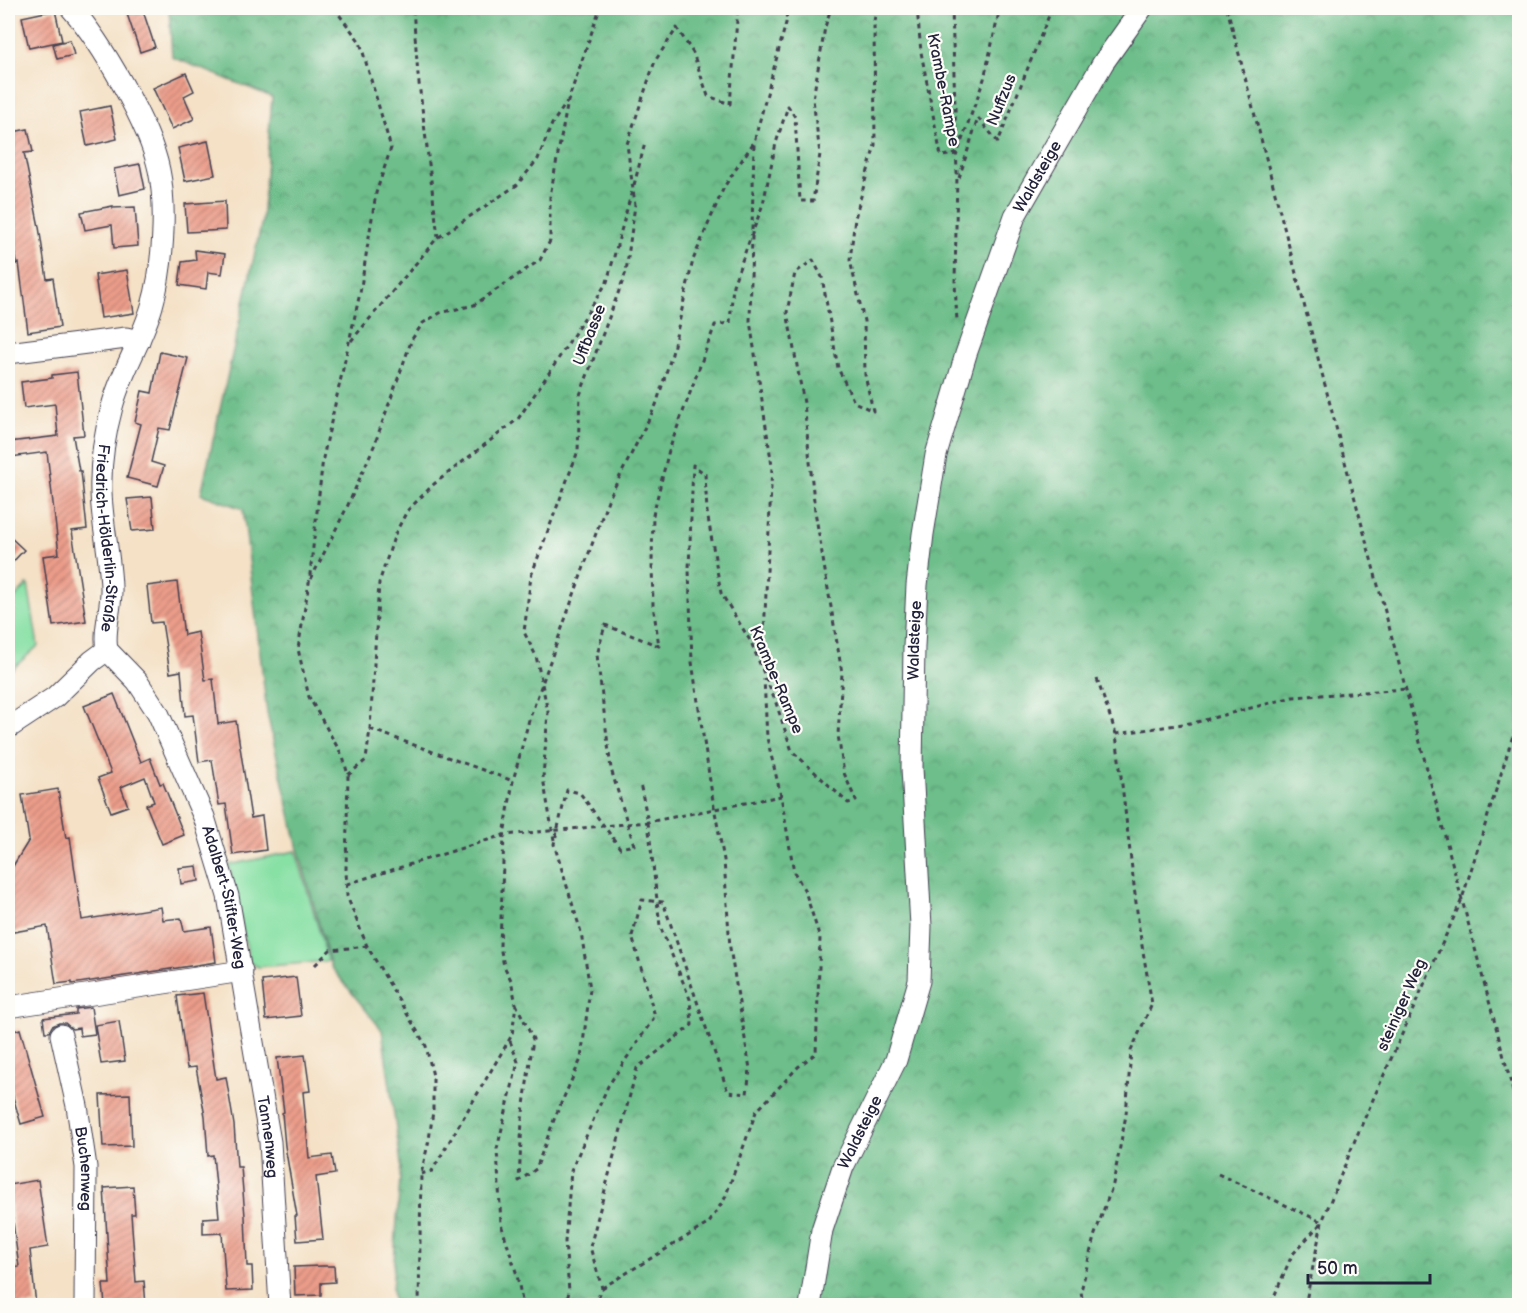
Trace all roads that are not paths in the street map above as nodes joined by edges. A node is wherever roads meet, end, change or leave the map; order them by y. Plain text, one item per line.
1 (71, 8) edge
2 (1142, 8) edge
3 (139, 341) junction
4 (8, 353) edge
5 (107, 650) junction
6 (8, 728) edge
7 (242, 971) junction
8 (8, 1007) edge
9 (61, 1035) dead end
10 (85, 1305) edge
11 (280, 1305) edge
12 (810, 1305) edge

1 - 3 street, Friedrich-Hölderlin-Straße
2 - 12 street, Waldsteige
3 - 4 street
3 - 5 street, Friedrich-Hölderlin-Straße
5 - 6 street, Friedrich-Hölderlin-Straße
5 - 7 street, Adalbert-Stifter-Weg
7 - 8 street, Adalbert-Stifter-Weg
7 - 11 street, Tannenweg
9 - 10 street, Buchenweg

